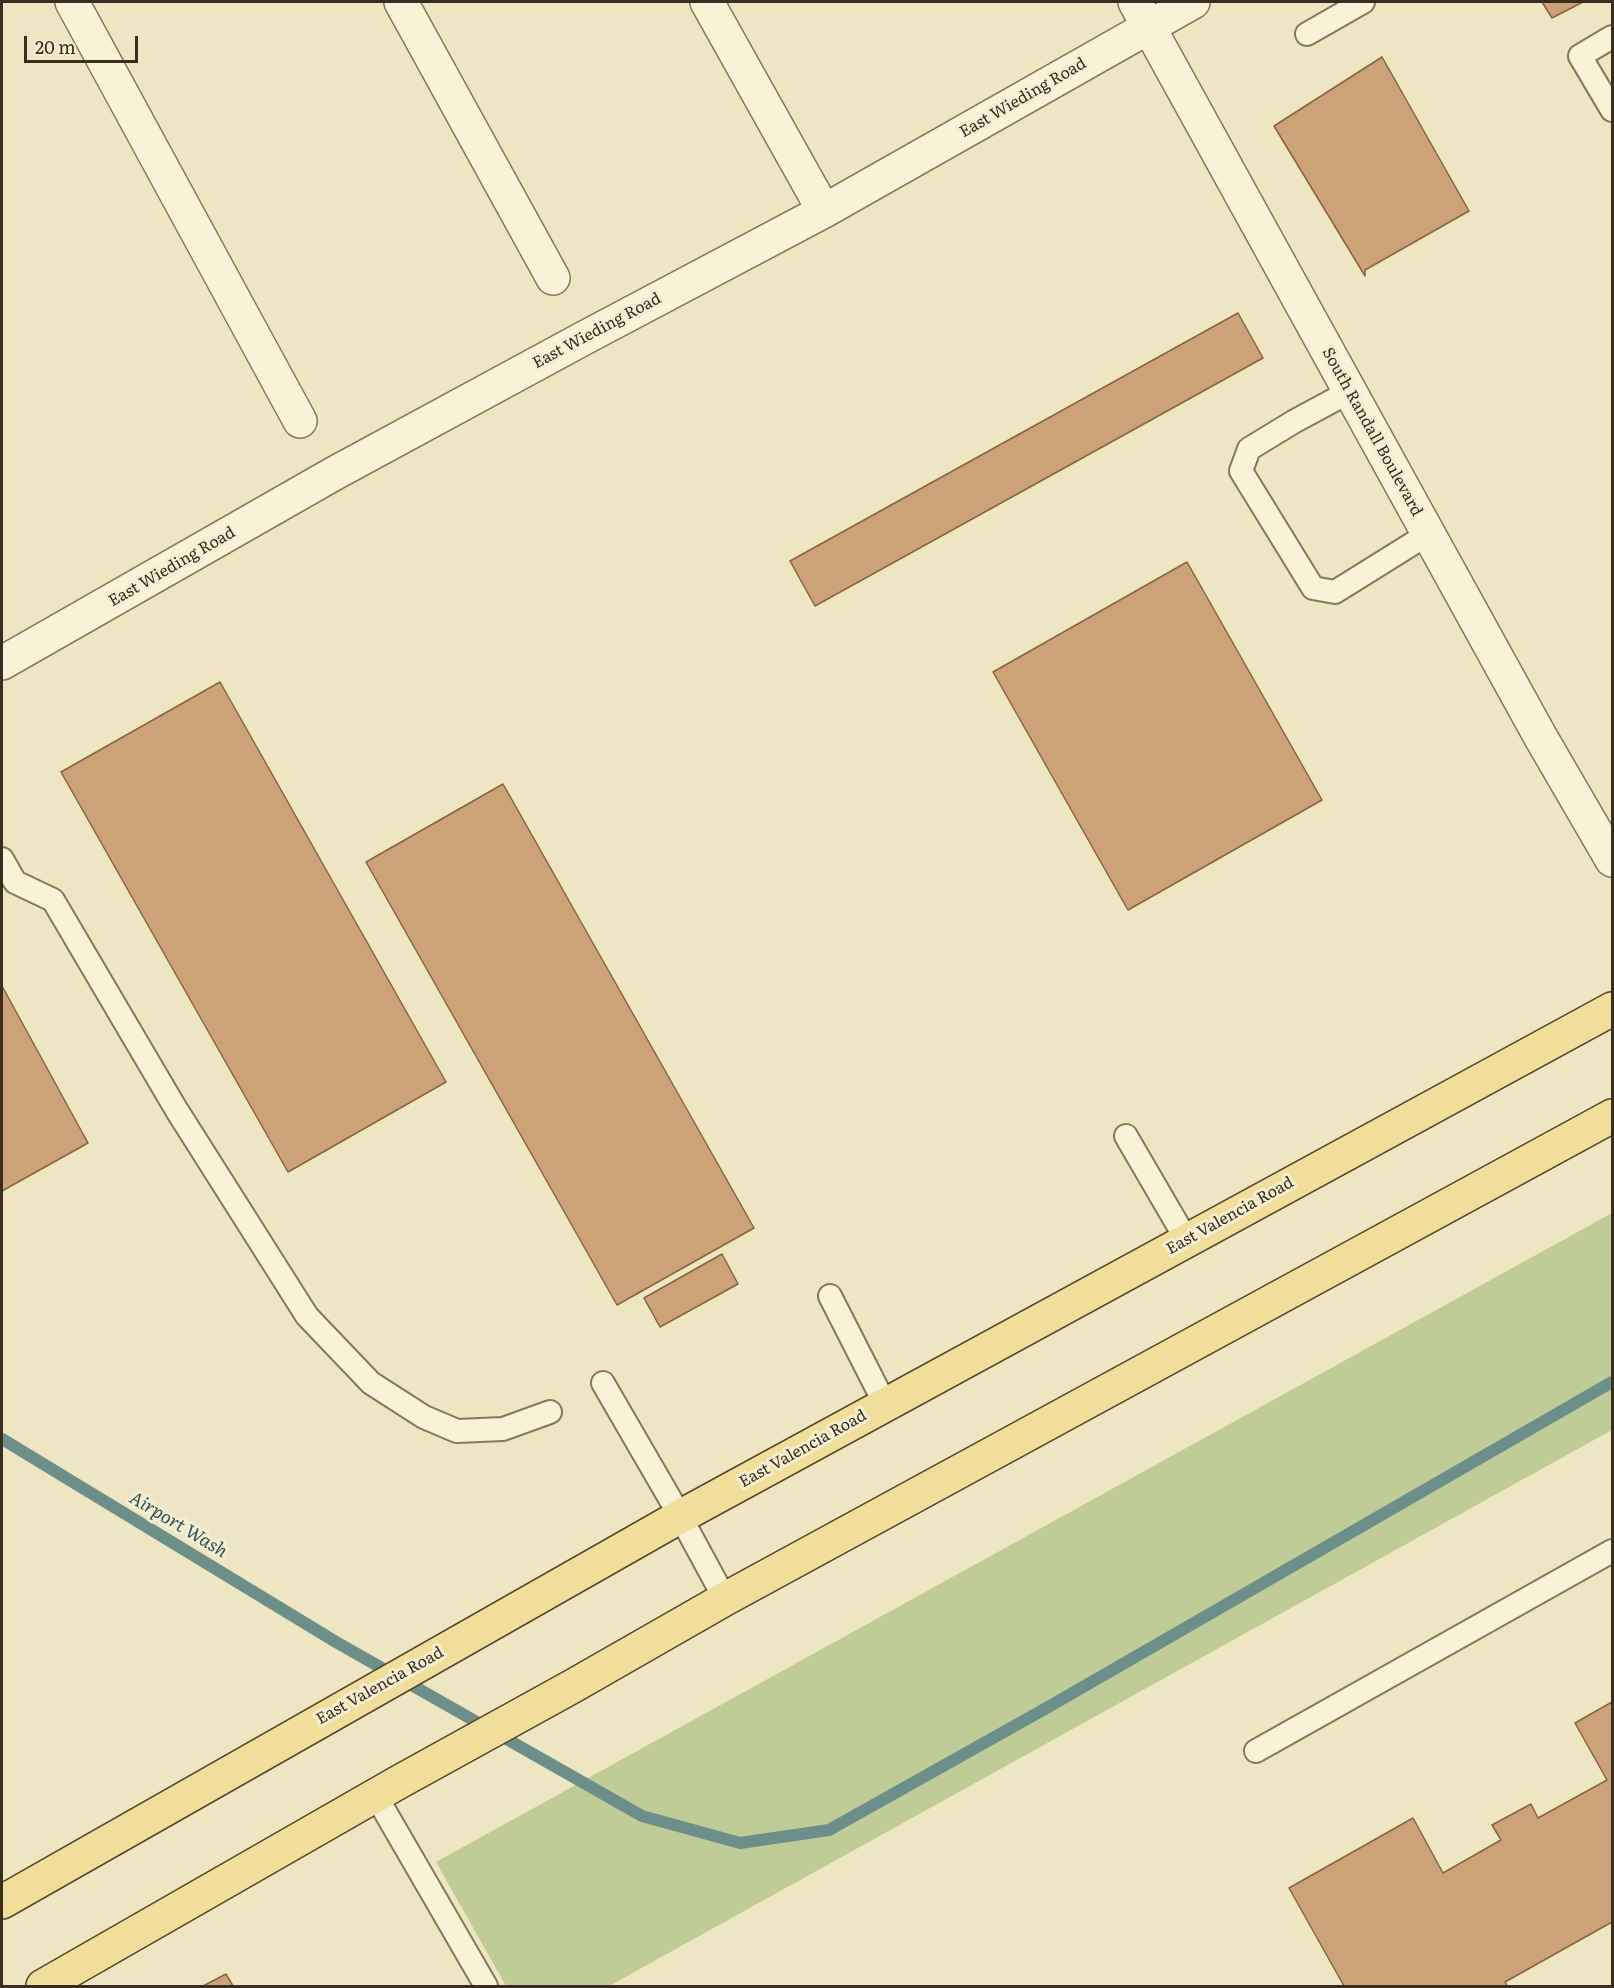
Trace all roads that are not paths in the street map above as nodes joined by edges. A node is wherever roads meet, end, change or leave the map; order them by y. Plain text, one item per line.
1 (72, 2) edge
2 (401, 2) edge
3 (707, 2) edge
4 (1193, 2) edge
5 (1363, 2) edge
6 (1142, 14) edge
7 (1307, 34) dead end
8 (1612, 37) edge
9 (1612, 110) edge
10 (824, 211) junction
11 (553, 278) dead end
12 (1349, 392) junction
13 (300, 421) dead end
14 (1428, 534) junction
15 (2, 663) edge
16 (2, 859) edge
17 (1612, 860) edge
18 (1612, 1008) edge
19 (1612, 1116) edge
20 (1126, 1136) dead end
21 (1186, 1239) junction
22 (830, 1296) dead end
23 (603, 1383) dead end
24 (885, 1404) junction
25 (550, 1412) dead end
26 (680, 1516) junction
27 (1612, 1551) edge
28 (725, 1599) junction
29 (1256, 1751) dead end
30 (388, 1789) junction
31 (2, 1902) edge
32 (43, 1986) edge
33 (486, 1986) edge

1 - 13 street
2 - 11 street
3 - 10 street
4 - 6 street, East Wieding Road
5 - 7 lane
6 - 10 street, East Wieding Road
6 - 12 street, South Randall Boulevard
8 - 9 lane
10 - 15 street, East Wieding Road
12 - 14 street, South Randall Boulevard
12 - 14 lane
14 - 17 street, South Randall Boulevard
16 - 25 lane
18 - 21 main road, East Valencia Road
19 - 28 main road
20 - 21 lane
21 - 24 main road, East Valencia Road
22 - 24 lane
23 - 26 lane
24 - 26 main road, East Valencia Road
26 - 28 lane
26 - 31 main road, East Valencia Road
27 - 29 lane
28 - 30 main road
30 - 32 main road
30 - 33 lane

